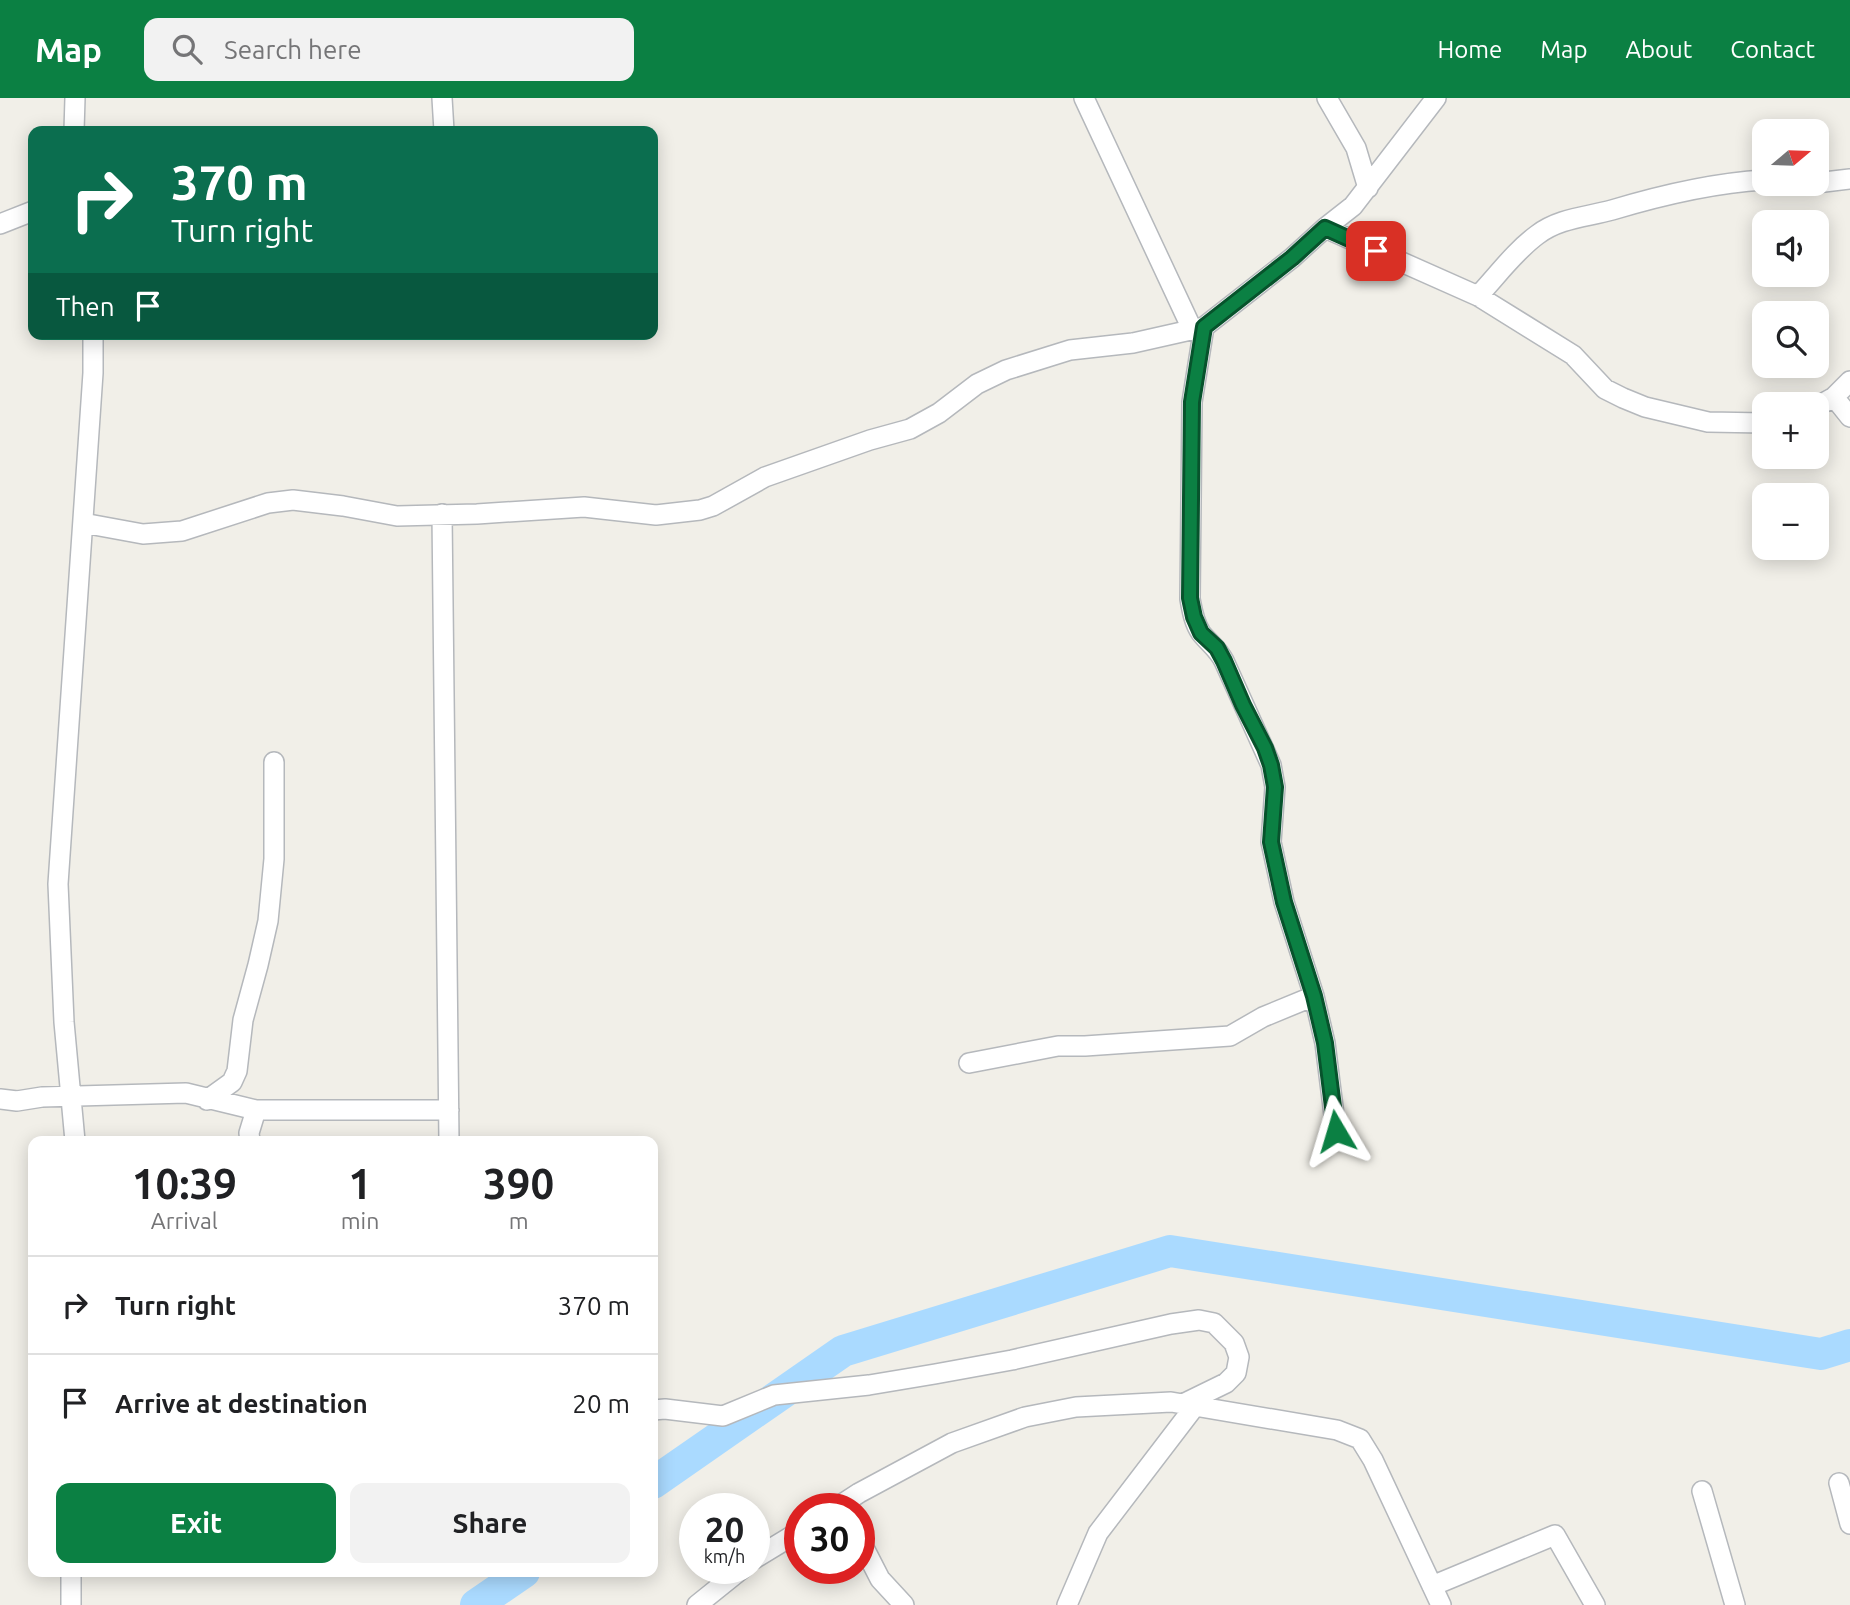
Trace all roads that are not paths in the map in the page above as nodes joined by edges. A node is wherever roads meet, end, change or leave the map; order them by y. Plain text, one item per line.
1 (75, 98) edge
2 (442, 98) edge
3 (1084, 98) edge
4 (1327, 98) edge
5 (1436, 98) edge
6 (74, 126) edge
7 (444, 126) edge
8 (1850, 179) edge
9 (1829, 181) edge
10 (1752, 182) edge
11 (1368, 188) junction
12 (28, 213) edge
13 (0, 224) edge
14 (1325, 228) junction
15 (1478, 296) junction
16 (1198, 328) junction
17 (93, 340) edge
18 (1850, 381) edge
19 (1834, 397) junction
20 (1829, 400) edge
21 (1850, 417) edge
22 (1752, 423) edge
23 (442, 514) junction
24 (83, 523) junction
25 (274, 762) dead end
26 (1314, 996) junction
27 (969, 1063) dead end
28 (71, 1096) junction
29 (8, 1100) edge
30 (206, 1100) junction
31 (256, 1110) junction
32 (449, 1110) junction
33 (1336, 1131) dead end
34 (75, 1136) edge
35 (249, 1136) edge
36 (449, 1136) edge
37 (1189, 1405) junction
38 (658, 1410) edge
39 (1839, 1482) dead end
40 (1702, 1491) dead end
41 (859, 1493) edge
42 (1850, 1524) edge
43 (875, 1568) edge
44 (71, 1577) edge
45 (723, 1584) edge
46 (1432, 1586) junction
47 (71, 1605) edge
48 (697, 1605) edge
49 (904, 1605) edge
50 (1067, 1605) edge
51 (1440, 1605) edge
52 (1595, 1605) edge
53 (1735, 1605) edge

1 - 6 street
2 - 7 street
3 - 16 street
4 - 11 street
5 - 11 street
8 - 9 street
10 - 15 street
11 - 14 street
12 - 13 street
14 - 15 street
14 - 16 street
15 - 22 street
16 - 23 street
16 - 26 street
17 - 24 street
18 - 19 street
19 - 20 street
19 - 21 street
23 - 24 street
23 - 32 street
24 - 28 street
25 - 30 street
26 - 27 street
26 - 33 street
28 - 29 street
28 - 30 street
28 - 34 street
30 - 31 street
31 - 32 street
31 - 35 street
32 - 36 street
37 - 38 street
37 - 41 street
37 - 46 street
37 - 50 street
39 - 42 street
40 - 53 street
43 - 49 street
44 - 47 street
45 - 48 street
46 - 51 street
46 - 52 street

